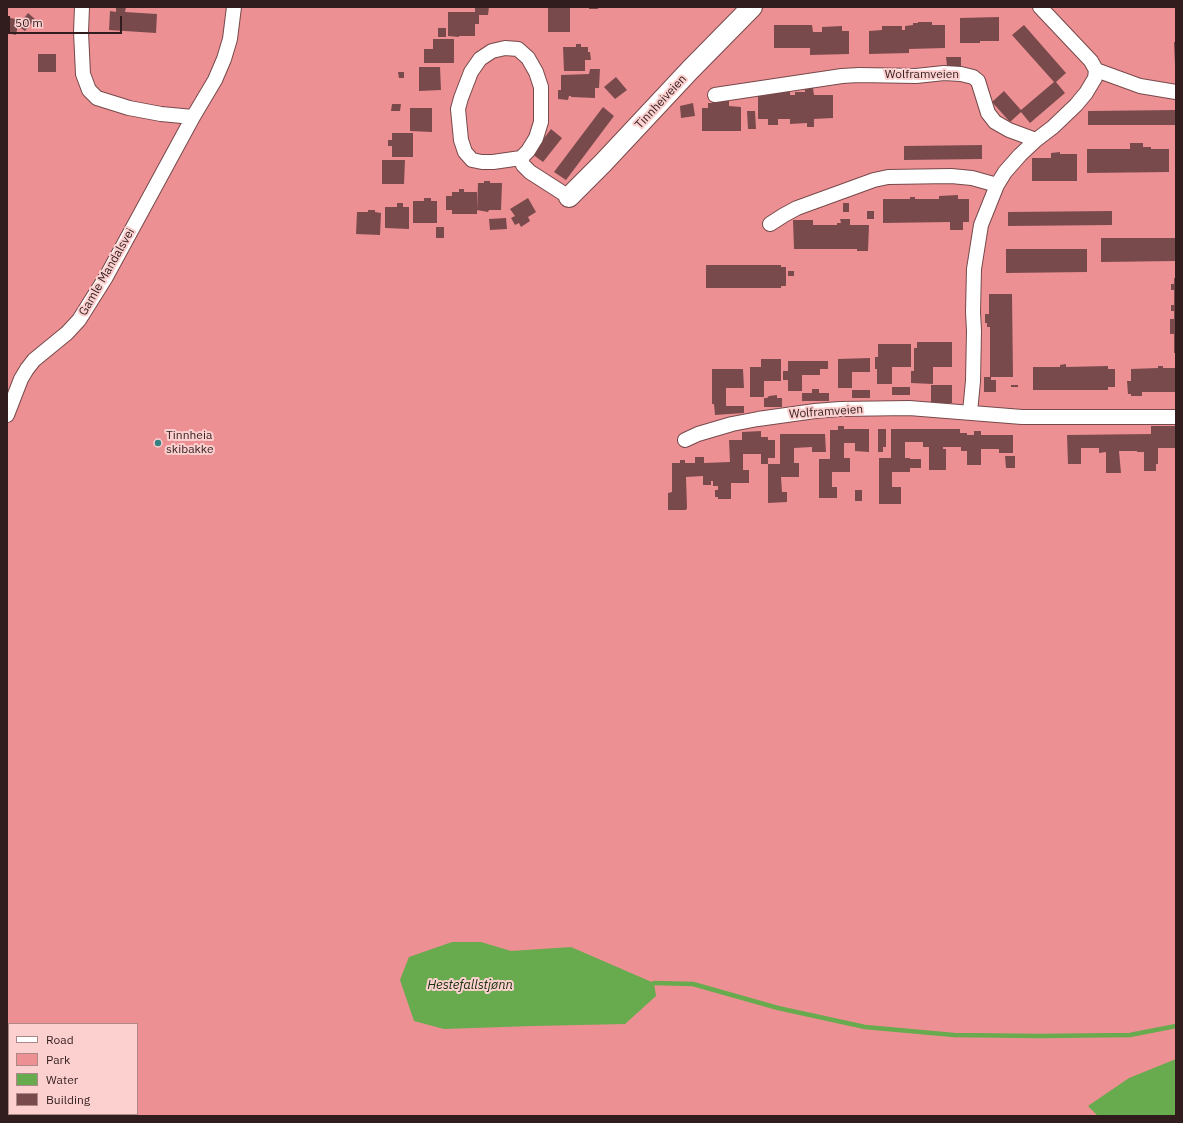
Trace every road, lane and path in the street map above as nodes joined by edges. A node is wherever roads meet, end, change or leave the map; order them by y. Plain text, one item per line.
1 (82, 7) edge
2 (234, 7) edge
3 (752, 7) edge
4 (1040, 7) edge
5 (1096, 70) junction
6 (1176, 92) edge
7 (715, 95) dead end
8 (193, 117) junction
9 (1036, 140) junction
10 (521, 158) junction
11 (997, 185) junction
12 (569, 197) joint
13 (770, 224) dead end
14 (970, 412) junction
15 (7, 415) edge
16 (1176, 417) edge
17 (685, 440) dead end

1 - 8 street
2 - 8 street, Gamle Mandalsvei
3 - 12 street, Tinnheiveien
4 - 5 street
5 - 6 street
5 - 9 street
7 - 9 street, Wolframveien
8 - 15 street, Gamle Mandalsvei
9 - 11 street
10 - 10 street
10 - 12 street
11 - 13 street
11 - 14 street
14 - 16 street, Wolframveien
14 - 17 street, Wolframveien

